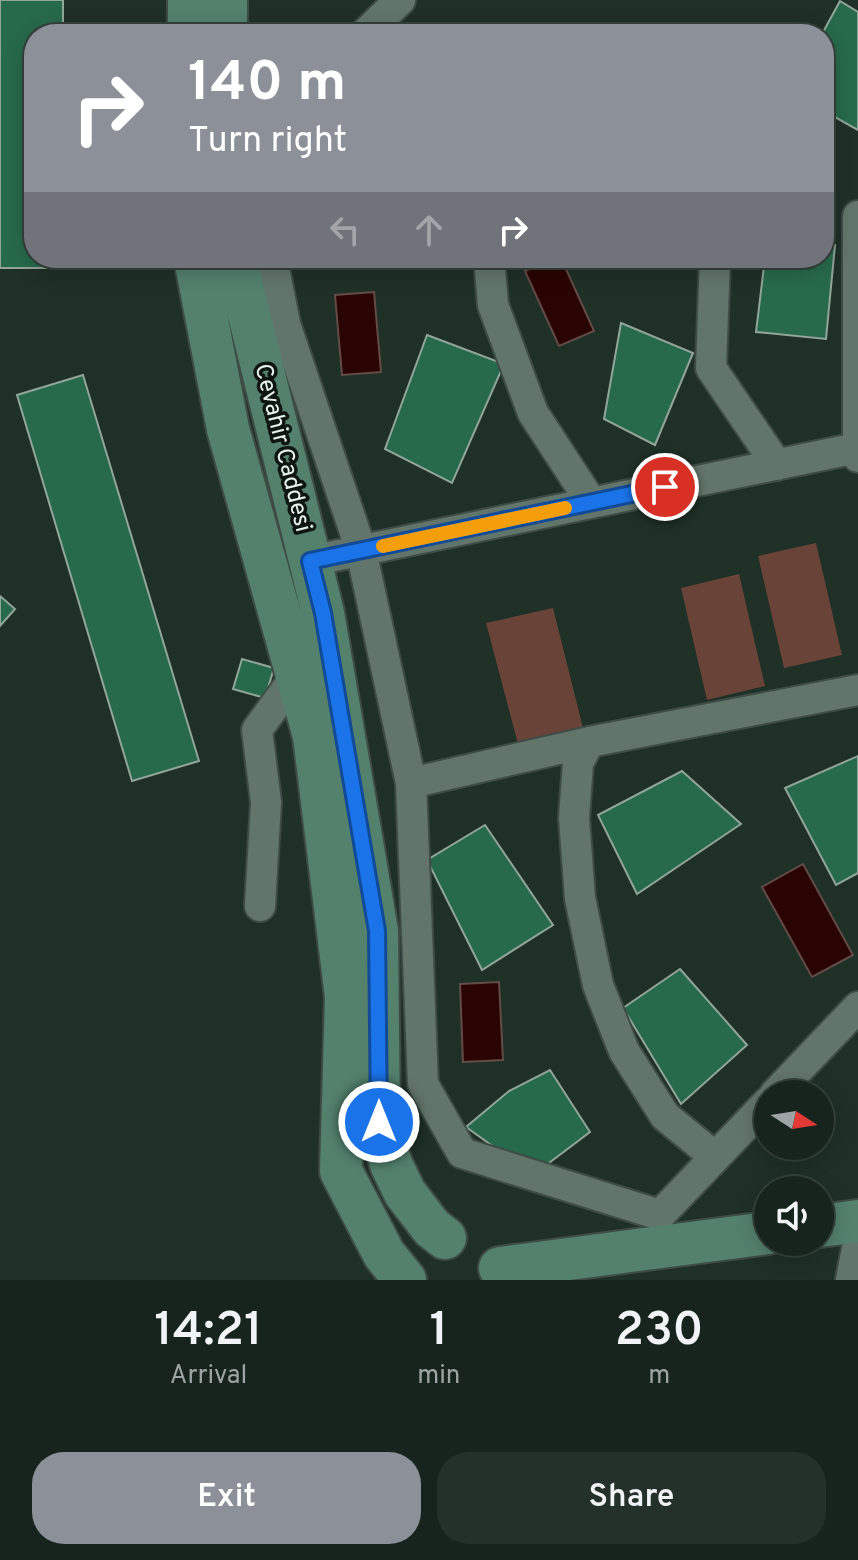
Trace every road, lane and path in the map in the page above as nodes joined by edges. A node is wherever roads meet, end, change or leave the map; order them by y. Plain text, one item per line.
1 (189, 0) edge
2 (226, 0) edge
3 (189, 24) edge
4 (226, 24) edge
5 (858, 216) edge
6 (197, 268) edge
7 (237, 268) edge
8 (274, 268) edge
9 (490, 268) edge
10 (715, 268) edge
11 (857, 448) edge
12 (858, 457) edge
13 (777, 465) junction
14 (591, 502) junction
15 (361, 550) junction
16 (310, 561) junction
17 (297, 675) junction
18 (858, 690) edge
19 (589, 742) junction
20 (411, 783) junction
21 (260, 906) dead end
22 (858, 1007) edge
23 (788, 1080) edge
24 (754, 1117) edge
25 (715, 1157) junction
26 (858, 1221) edge
27 (834, 1224) edge
28 (754, 1235) edge
29 (445, 1238) junction
30 (858, 1243) edge
31 (500, 1274) edge
32 (405, 1280) edge
33 (416, 1280) edge
34 (851, 1280) edge

1 - 3 street
2 - 4 street
5 - 11 street
6 - 17 street, Cevahir Caddesi
7 - 16 street, Cevahir Caddesi
8 - 15 street
9 - 14 street
10 - 13 street
11 - 12 street
11 - 13 street
13 - 14 street
14 - 15 street
15 - 16 street
15 - 20 street
16 - 29 street, Cevahir Caddesi
17 - 21 street
17 - 32 street, Cevahir Caddesi
18 - 19 street
19 - 20 street
19 - 25 street
20 - 25 street
22 - 23 street
24 - 25 street
26 - 27 street
28 - 31 street
29 - 31 street
29 - 33 street
30 - 34 street

